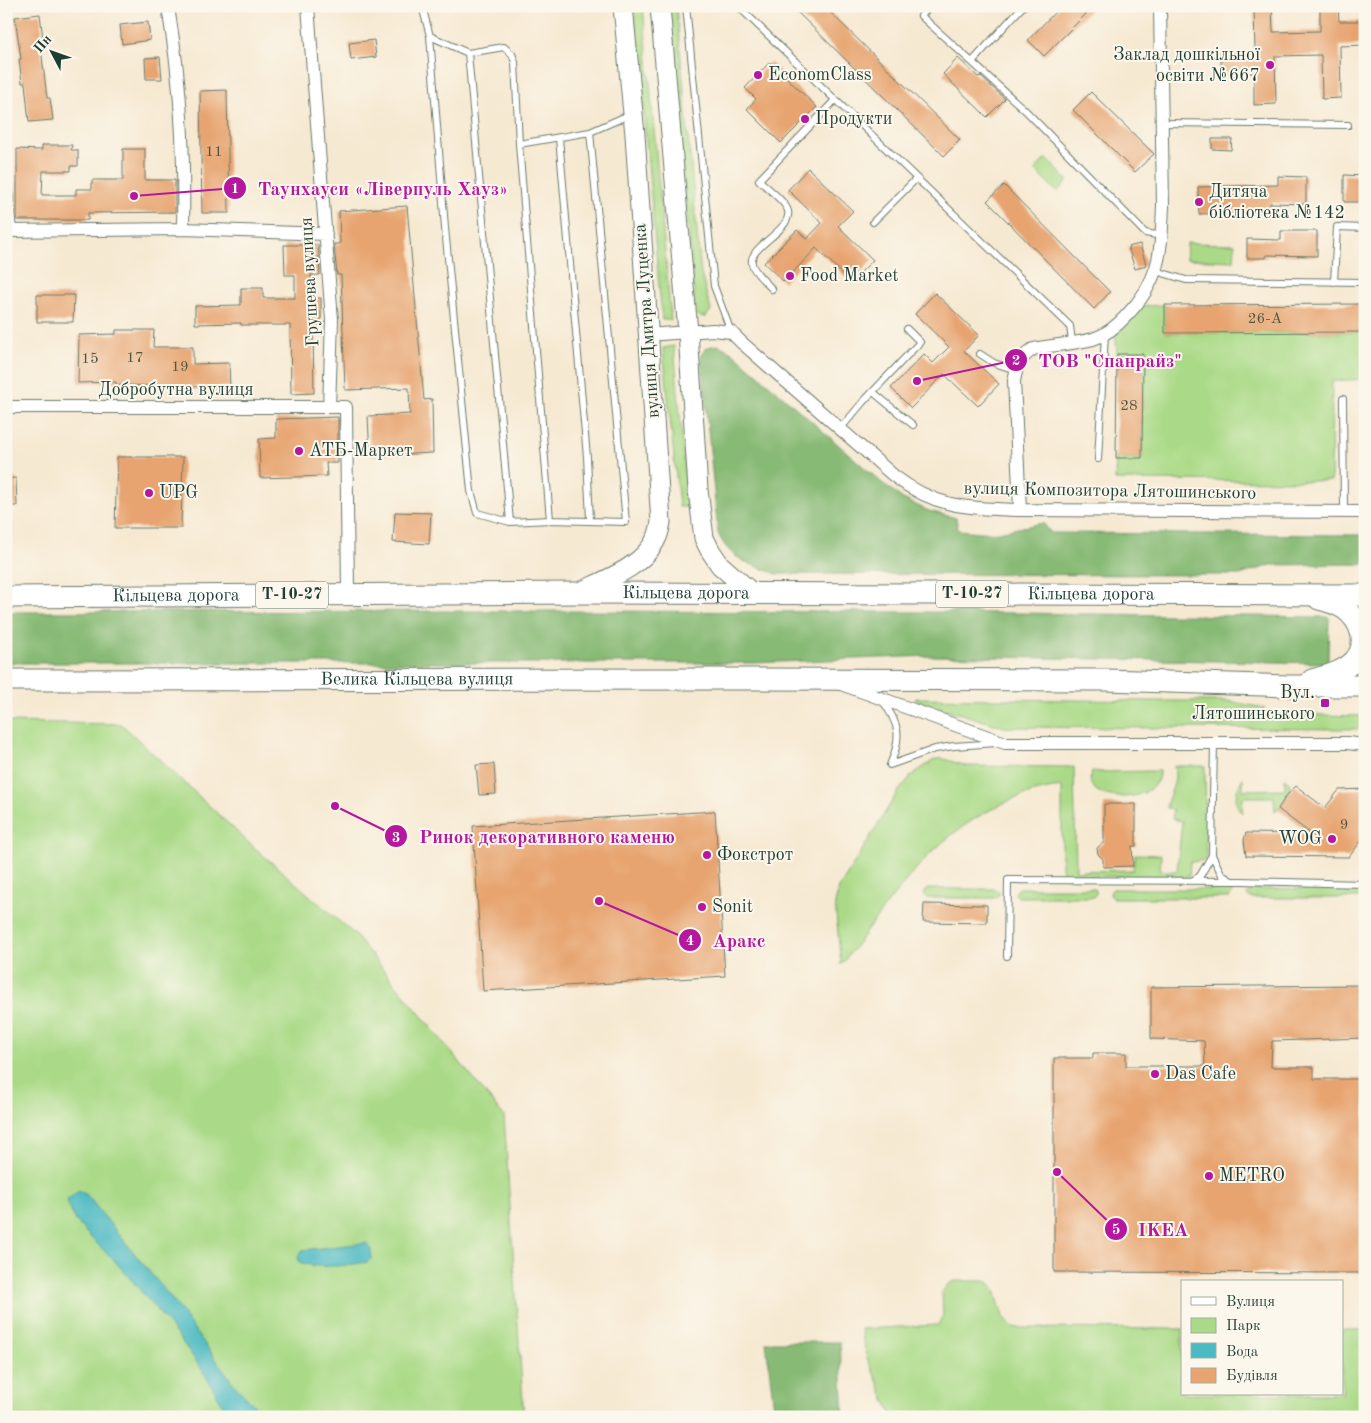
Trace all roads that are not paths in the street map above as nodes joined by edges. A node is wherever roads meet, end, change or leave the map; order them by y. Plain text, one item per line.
1 (168, 6) edge
2 (308, 6) edge
3 (422, 6) edge
4 (622, 6) edge
5 (660, 6) edge
6 (693, 6) edge
7 (738, 6) edge
8 (930, 6) edge
9 (1024, 6) edge
10 (1160, 6) edge
11 (686, 7) edge
12 (430, 36) junction
13 (468, 53) junction
14 (972, 62) junction
15 (835, 100) junction
16 (632, 114) junction
17 (1162, 123) junction
18 (1348, 125) dead end
19 (590, 132) junction
20 (559, 138) junction
21 (519, 144) junction
22 (916, 178) junction
23 (6, 188) edge
24 (873, 222) dead end
25 (1365, 228) edge
26 (183, 229) junction
27 (8, 231) edge
28 (326, 234) junction
29 (1162, 236) junction
30 (1156, 271) junction
31 (1334, 282) junction
32 (1365, 282) edge
33 (772, 289) dead end
34 (907, 329) dead end
35 (688, 332) junction
36 (731, 332) junction
37 (1105, 334) junction
38 (648, 335) junction
39 (1072, 342) junction
40 (980, 354) dead end
41 (1016, 370) junction
42 (873, 392) junction
43 (1344, 399) dead end
44 (6, 407) edge
45 (329, 408) junction
46 (913, 425) dead end
47 (841, 428) junction
48 (1098, 459) dead end
49 (1020, 510) junction
50 (1344, 512) junction
51 (1365, 512) edge
52 (550, 520) junction
53 (590, 520) junction
54 (510, 522) junction
55 (578, 593) junction
56 (752, 593) junction
57 (348, 594) junction
58 (1299, 594) junction
59 (1365, 595) edge
60 (6, 597) edge
61 (6, 680) edge
62 (827, 680) junction
63 (1290, 686) junction
64 (1365, 686) edge
65 (880, 697) junction
66 (1365, 737) edge
67 (1005, 743) junction
68 (1214, 743) junction
69 (1347, 743) junction
70 (1365, 745) edge
71 (1212, 855) junction
72 (1191, 881) junction
73 (1231, 881) junction
74 (1365, 884) edge
75 (1007, 956) dead end

1 - 26 street
2 - 28 street, Грушева вулиця
3 - 12 lane
4 - 16 main road, вулиця Дмитра Луценка
5 - 35 main road
6 - 11 lane
7 - 15 lane
8 - 14 lane
9 - 14 lane
10 - 17 street
11 - 36 lane
12 - 13 lane
12 - 54 lane
13 - 21 lane
13 - 54 lane
14 - 29 lane
15 - 22 lane
15 - 33 lane
16 - 19 lane
16 - 38 main road, вулиця Дмитра Луценка
17 - 18 lane
17 - 29 street
19 - 20 lane
19 - 53 lane
20 - 21 lane
20 - 53 lane
21 - 52 lane
22 - 24 lane
22 - 39 lane
23 - 27 street
25 - 31 lane
26 - 27 street
26 - 28 street
28 - 45 street, Грушева вулиця
29 - 30 street
30 - 31 lane
30 - 37 street
31 - 32 lane
34 - 42 lane
35 - 36 street
35 - 38 street
35 - 56 main road
36 - 47 street, вулиця Композитора Лятошинського
37 - 39 street
37 - 48 lane
38 - 55 main road, вулиця Дмитра Луценка
39 - 41 street
40 - 41 lane
41 - 49 street
42 - 46 lane
42 - 47 lane
43 - 50 lane
44 - 45 street, Добробутна вулиця
45 - 57 street, Добробутна вулиця
47 - 49 street, вулиця Композитора Лятошинського
49 - 50 street, вулиця Композитора Лятошинського
50 - 51 street, вулиця Композитора Лятошинського
52 - 53 lane
52 - 54 lane
55 - 56 highway, Кільцева дорога / Т-10-27
55 - 57 highway, Кільцева дорога / Т-10-27
56 - 58 highway, Кільцева дорога / Т-10-27
57 - 60 highway, Кільцева дорога / Т-10-27
58 - 59 highway, Кільцева дорога / Т-10-27
58 - 63 highway
61 - 62 highway, Велика Кільцева вулиця
62 - 63 highway
62 - 65 street
63 - 64 highway
65 - 67 street
65 - 67 lane
66 - 69 street
67 - 68 street
68 - 69 street
68 - 71 lane
69 - 70 street
71 - 72 lane
71 - 73 lane
72 - 73 lane
72 - 75 lane
73 - 74 lane

